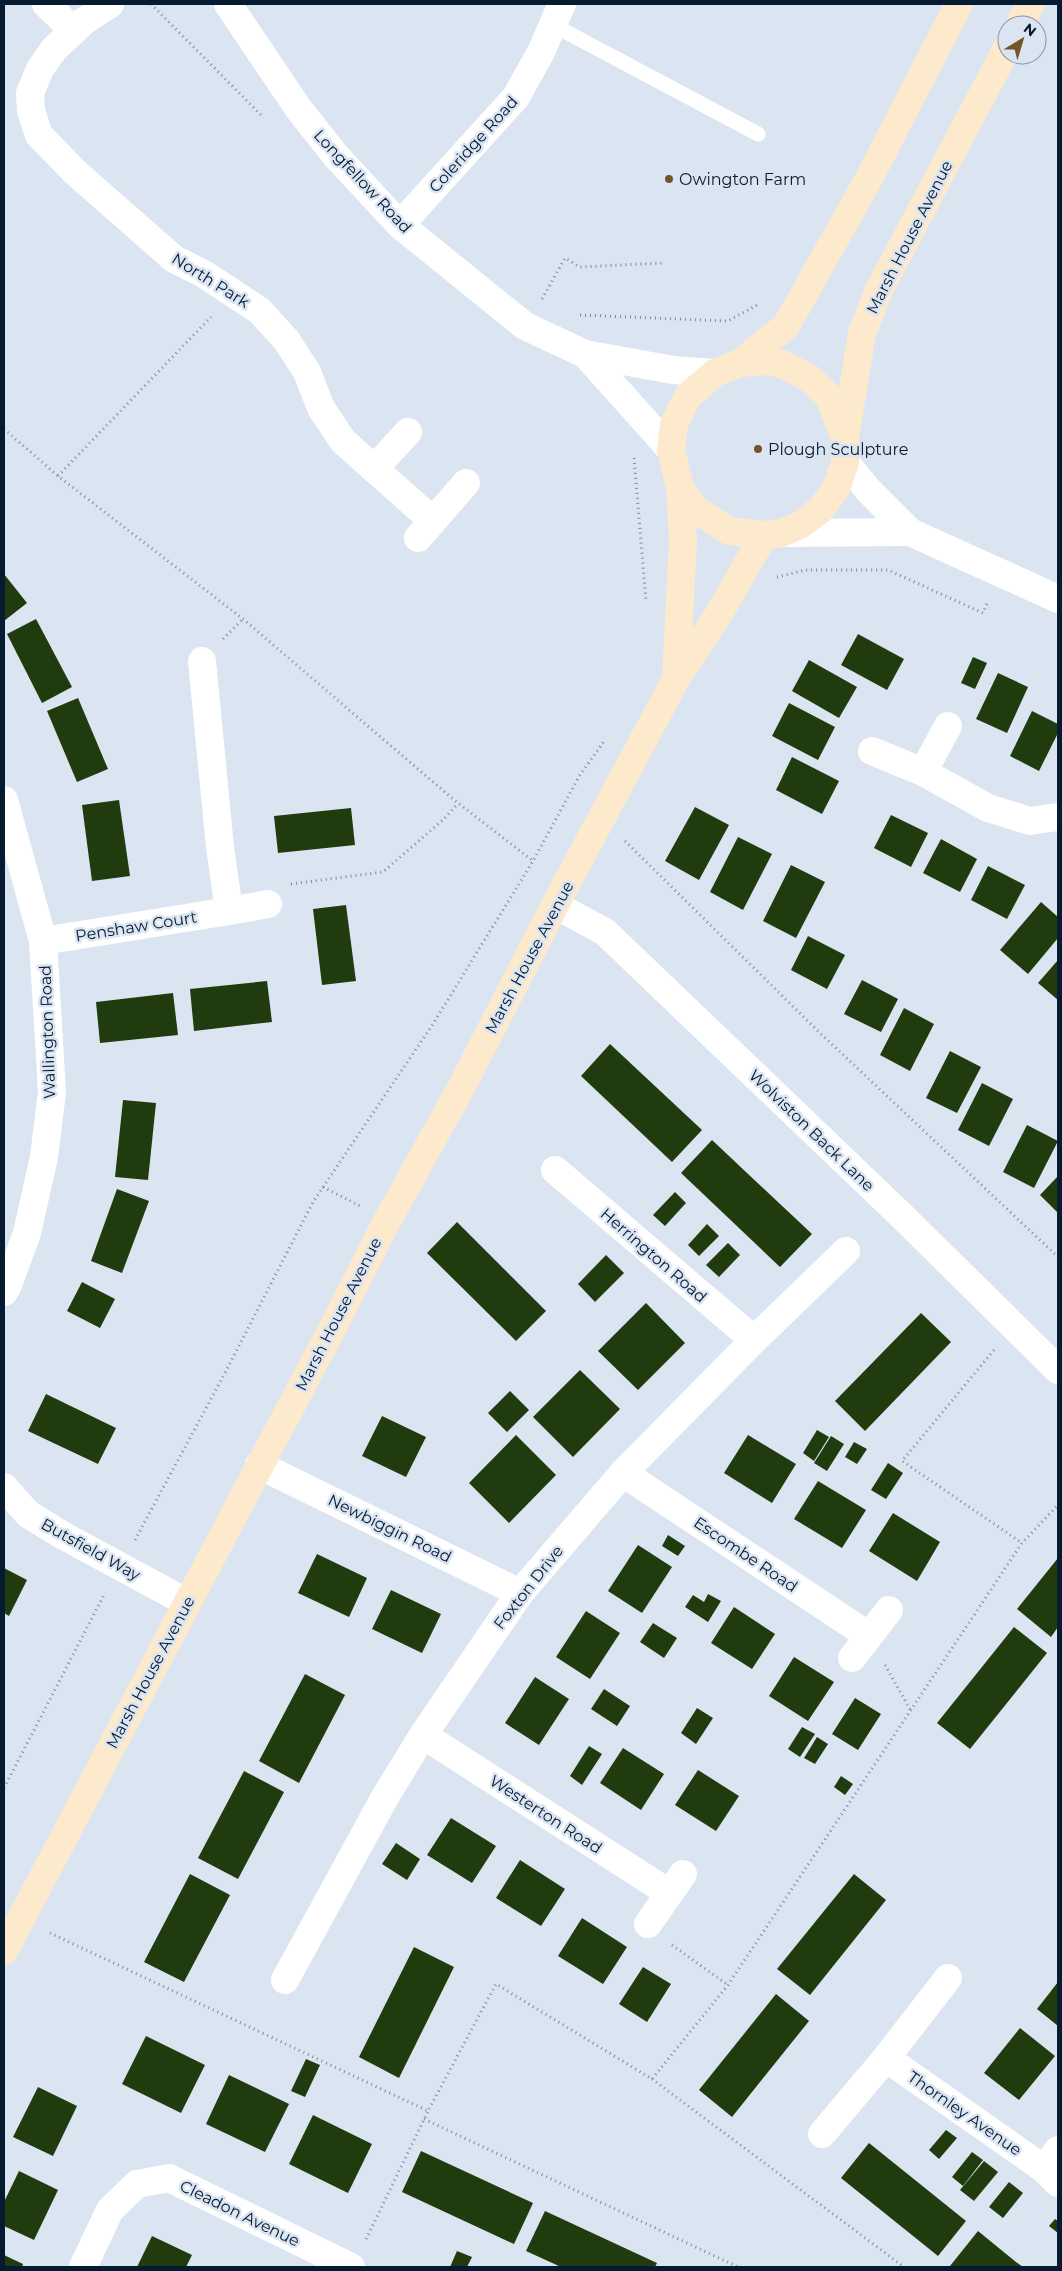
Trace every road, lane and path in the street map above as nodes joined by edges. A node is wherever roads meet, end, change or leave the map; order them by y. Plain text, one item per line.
1 (46, 4) edge
2 (110, 4) edge
3 (228, 4) edge
4 (959, 4) edge
5 (558, 15) edge
6 (74, 31) junction
7 (998, 65) edge
8 (758, 134) dead end
9 (400, 225) junction
10 (664, 263) dead end
11 (234, 293) junction
12 (542, 300) junction
13 (765, 301) dead end
14 (550, 304) dead end
15 (578, 314) dead end
16 (525, 326) junction
17 (585, 354) junction
18 (740, 363) junction
19 (715, 373) junction
20 (4, 429) edge
21 (408, 432) dead end
22 (671, 450) junction
23 (845, 450) junction
24 (634, 455) dead end
25 (374, 469) junction
26 (58, 476) junction
27 (466, 483) dead end
28 (680, 488) junction
29 (910, 532) junction
30 (773, 534) junction
31 (888, 570) dead end
32 (771, 579) dead end
33 (1058, 599) edge
34 (647, 610) dead end
35 (202, 661) dead end
36 (676, 679) junction
37 (948, 726) dead end
38 (607, 736) dead end
39 (872, 751) dead end
40 (923, 772) junction
41 (4, 800) edge
42 (458, 803) junction
43 (1058, 817) edge
44 (599, 825) junction
45 (533, 861) junction
46 (268, 904) joint
47 (555, 906) junction
48 (229, 911) junction
49 (43, 941) junction
50 (555, 1171) dead end
51 (846, 1251) dead end
52 (1058, 1257) edge
53 (4, 1292) edge
54 (1013, 1326) junction
55 (754, 1340) junction
56 (1058, 1370) edge
57 (259, 1465) junction
58 (623, 1472) junction
59 (4, 1486) edge
60 (1058, 1506) edge
61 (143, 1522) dead end
62 (1022, 1543) junction
63 (520, 1592) junction
64 (186, 1602) junction
65 (889, 1610) dead end
66 (95, 1612) dead end
67 (869, 1636) junction
68 (852, 1658) dead end
69 (911, 1711) junction
70 (423, 1735) junction
71 (4, 1788) edge
72 (21, 1920) junction
73 (648, 1924) dead end
74 (670, 1944) dead end
75 (4, 1951) edge
76 (948, 1978) dead end
77 (285, 1980) dead end
78 (728, 1985) junction
79 (886, 2058) junction
80 (652, 2078) junction
81 (428, 2111) junction
82 (424, 2119) junction
83 (822, 2134) dead end
84 (1054, 2167) edge
85 (365, 2241) dead end
86 (83, 2267) edge
87 (351, 2267) edge
88 (738, 2267) edge
89 (904, 2267) edge

1 - 6 street
2 - 6 street, North Park
3 - 9 street, Longfellow Road
4 - 18 street, Marsh House Avenue
5 - 8 lane
5 - 9 street, Coleridge Road
6 - 11 street, North Park
7 - 23 street, Marsh House Avenue
9 - 16 street, Longfellow Road
10 - 12 path
11 - 25 street, North Park
11 - 26 path
12 - 14 path
12 - 16 path
13 - 15 path
16 - 17 street, Longfellow Road
17 - 19 street, Longfellow Road
17 - 22 street, Longfellow Road
18 - 19 street, Marsh House Avenue
18 - 23 street, Marsh House Avenue
19 - 22 street, Marsh House Avenue
20 - 26 path
21 - 25 street
22 - 28 street, Marsh House Avenue
23 - 29 street
23 - 30 street, Marsh House Avenue
24 - 34 path
25 - 27 street, North Park
26 - 42 path
28 - 30 street, Marsh House Avenue
28 - 36 street, Marsh House Avenue
29 - 30 street
29 - 33 street
30 - 36 street, Marsh House Avenue
31 - 32 path
35 - 48 street
36 - 44 street, Marsh House Avenue
37 - 40 street
38 - 45 path
39 - 40 street
40 - 43 street
41 - 49 street, Wallington Road
42 - 45 path
42 - 46 path
44 - 47 street, Marsh House Avenue
44 - 52 path
45 - 61 path
46 - 48 street, Penshaw Court
47 - 54 street, Wolviston Back Lane
47 - 57 street, Marsh House Avenue
48 - 49 street, Penshaw Court
49 - 53 street, Wallington Road
50 - 55 street, Herrington Road
51 - 55 street, Foxton Drive
54 - 56 street, Wolviston Back Lane
54 - 62 path
55 - 58 street, Foxton Drive
57 - 63 street, Newbiggin Road
57 - 64 street, Marsh House Avenue
58 - 63 street, Foxton Drive
58 - 67 street, Escombe Road
59 - 64 street, Butsfield Way
60 - 62 path
62 - 69 path
63 - 70 street, Foxton Drive
64 - 72 street, Marsh House Avenue
65 - 67 street
66 - 71 path
67 - 68 street
67 - 69 path
69 - 78 path
70 - 73 street, Westerton Road
70 - 77 street, Foxton Drive
72 - 75 street, Marsh House Avenue
72 - 81 path
74 - 78 path
76 - 79 street
78 - 80 path
79 - 83 street
79 - 84 street, Thornley Avenue
80 - 81 path
80 - 89 path
81 - 82 path
82 - 85 path
82 - 88 path
86 - 87 street, Cleadon Avenue

